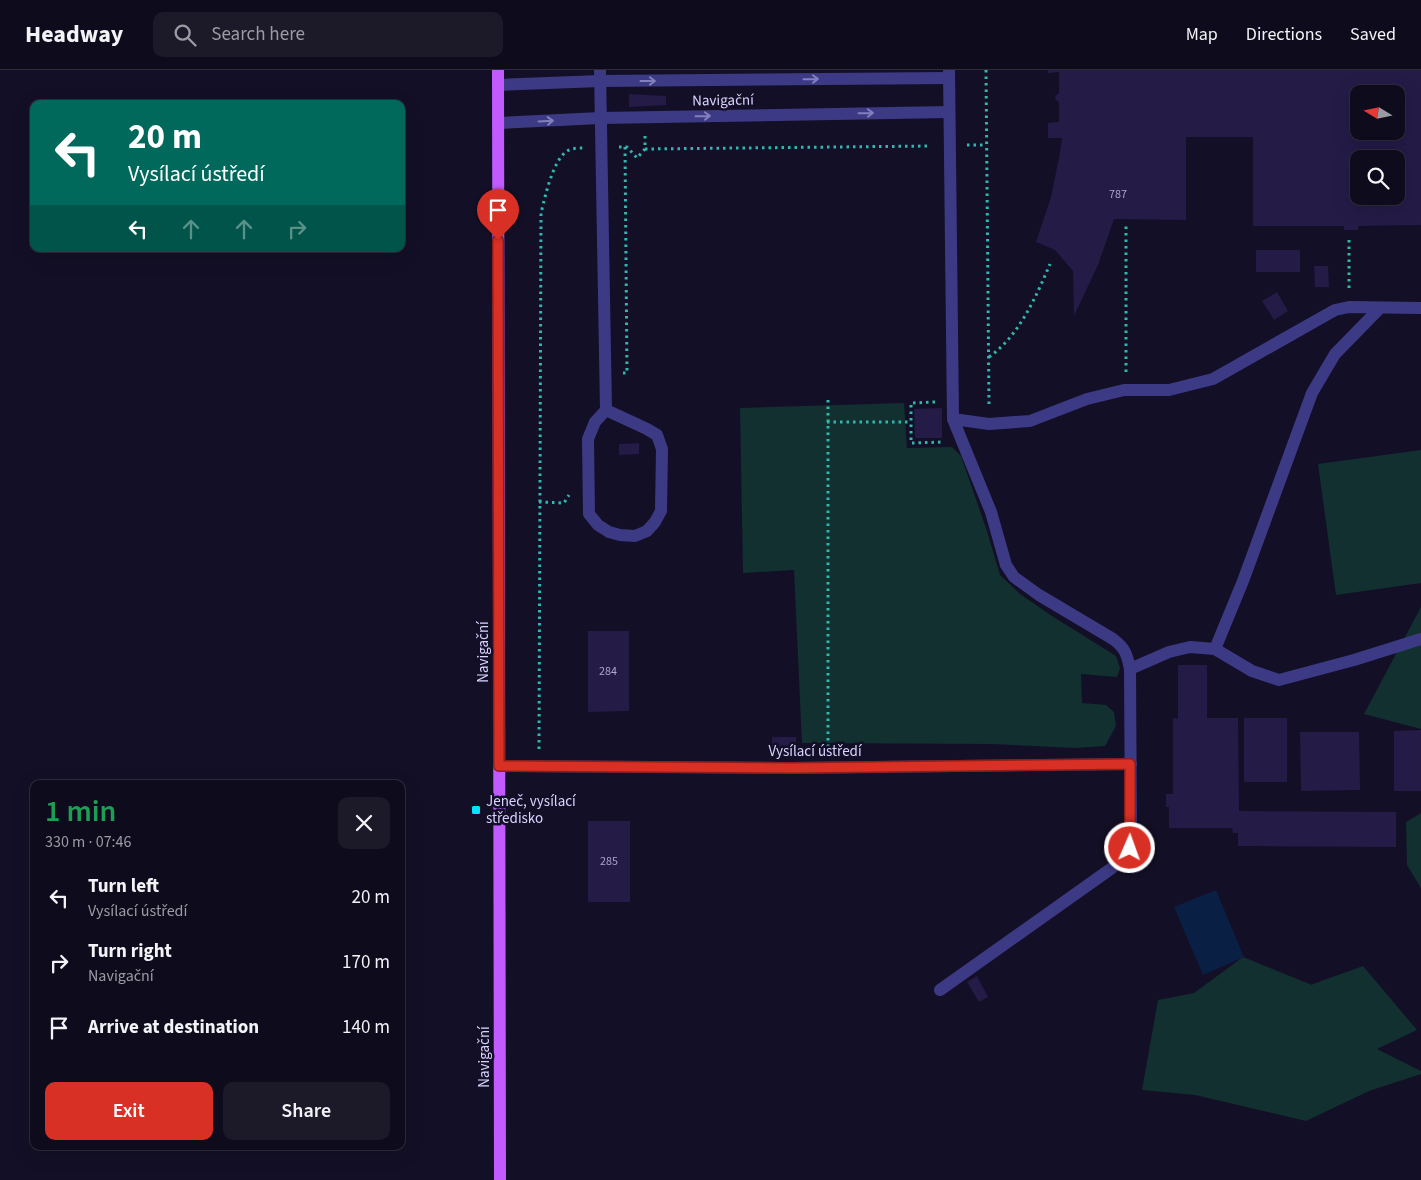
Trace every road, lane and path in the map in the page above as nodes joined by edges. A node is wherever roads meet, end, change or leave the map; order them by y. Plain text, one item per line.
1 (498, 70) edge
2 (986, 70) edge
3 (949, 74) edge
4 (600, 75) edge
5 (498, 86) junction
6 (950, 112) junction
7 (646, 117) junction
8 (600, 118) junction
9 (498, 123) junction
10 (950, 145) junction
11 (986, 145) junction
12 (601, 148) junction
13 (645, 149) junction
14 (1126, 226) dead end
15 (1349, 236) dead end
16 (1050, 264) dead end
17 (1349, 307) junction
18 (1380, 308) junction
19 (1421, 308) edge
20 (988, 357) junction
21 (1126, 390) junction
22 (828, 400) dead end
23 (953, 401) junction
24 (606, 410) junction
25 (953, 419) junction
26 (828, 422) junction
27 (911, 422) junction
28 (989, 424) junction
29 (962, 442) junction
30 (1421, 639) edge
31 (1216, 650) junction
32 (1130, 669) junction
33 (1130, 764) junction
34 (499, 766) junction
35 (539, 766) junction
36 (828, 768) junction
37 (940, 990) dead end
38 (500, 1180) edge

1 - 5 main road, Navigační
2 - 11 path
4 -> 3 lane, Navigační
3 - 6 lane
4 - 5 lane, Navigační
4 - 8 lane
5 - 9 main road, Navigační
7 -> 6 lane, Navigační
6 - 10 lane
7 - 8 lane, Navigační
7 - 13 path
9 -> 8 lane, Navigační
8 - 12 lane
9 - 34 main road, Navigační
10 - 11 path
10 - 13 path
10 - 23 lane
11 - 20 path
12 - 13 path
12 - 24 lane
12 - 35 path
14 - 21 path
15 - 17 path
16 - 20 path
17 - 18 lane
17 - 21 lane
18 - 19 lane
18 - 31 lane
20 - 28 path
21 - 28 lane
22 - 26 path
23 - 25 lane
23 - 27 path
24 - 24 lane
25 - 28 lane
25 - 29 lane
26 - 27 path
26 - 36 path
27 - 29 path
29 - 32 lane
30 - 31 lane
31 - 32 lane
32 - 33 lane
33 - 36 lane, Vysílací ústředí
33 - 37 lane
34 - 35 lane, Vysílací ústředí
34 - 38 main road, Navigační
35 - 36 lane, Vysílací ústředí

